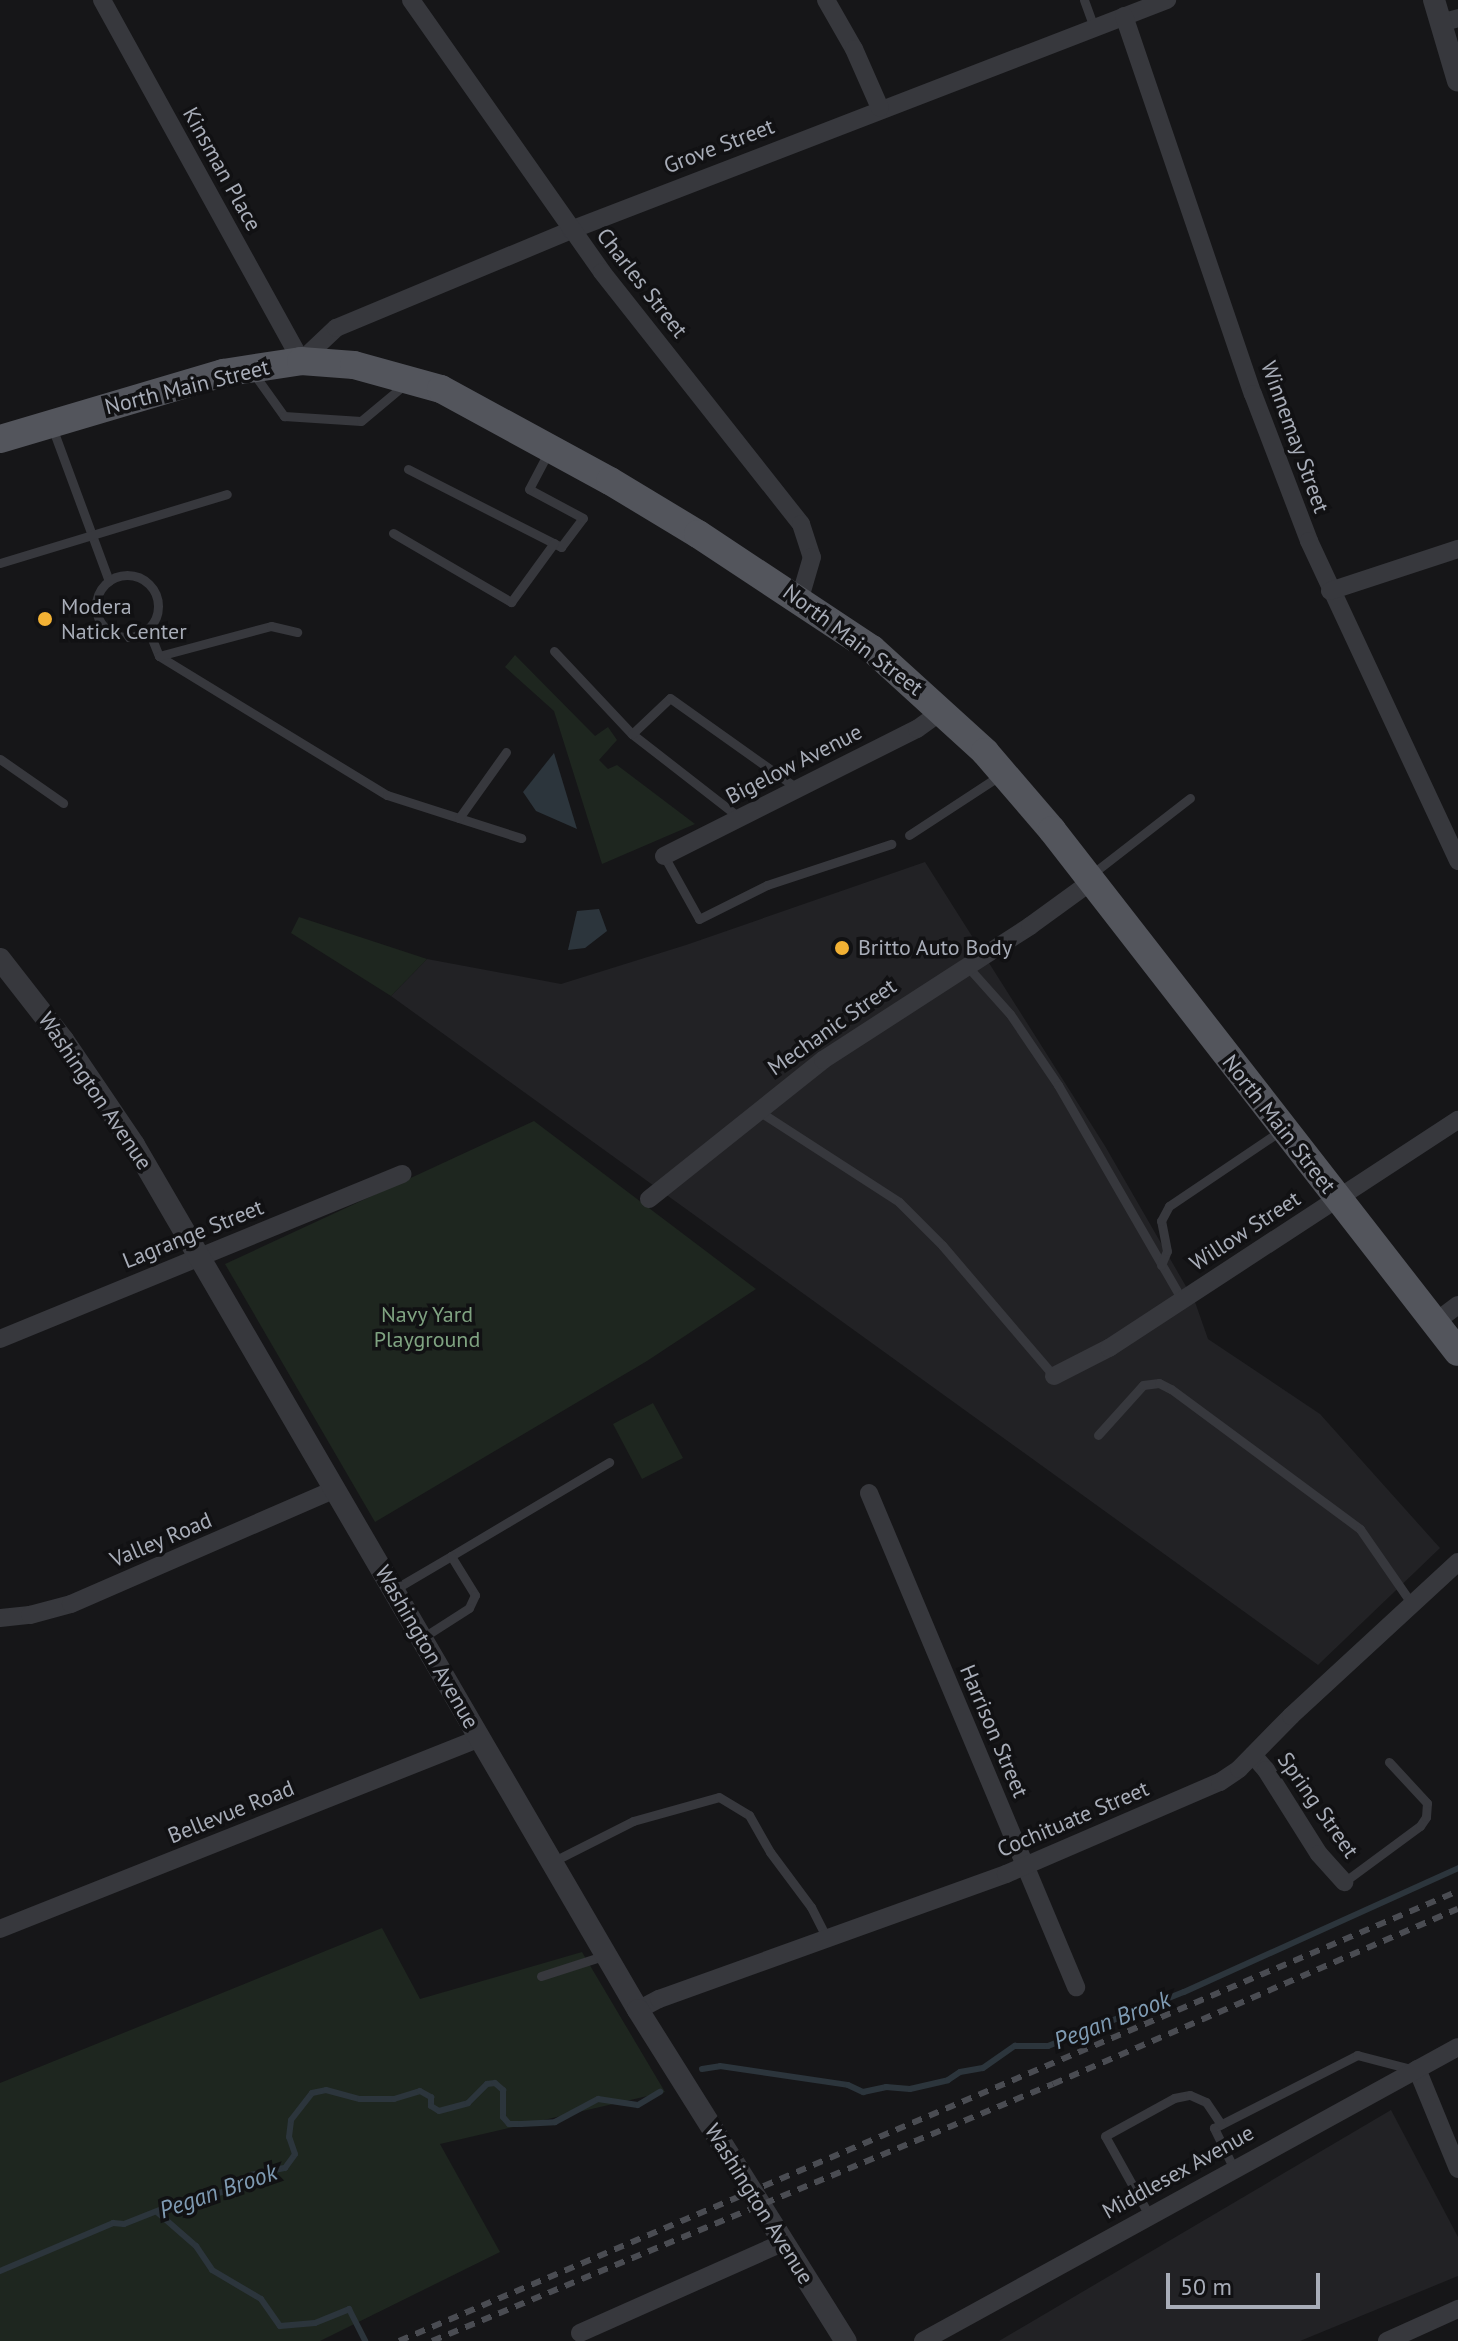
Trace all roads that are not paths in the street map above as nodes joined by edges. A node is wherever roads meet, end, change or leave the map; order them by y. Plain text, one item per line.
1 (102, 0) edge
2 (411, 0) edge
3 (826, 0) edge
4 (1084, 0) edge
5 (1167, 0) edge
6 (1434, 0) edge
7 (1124, 16) junction
8 (1449, 21) edge
9 (1094, 27) junction
10 (1458, 81) edge
11 (880, 108) junction
12 (571, 230) junction
13 (301, 361) junction
14 (250, 368) junction
15 (412, 378) junction
16 (51, 424) junction
17 (0, 439) edge
18 (551, 448) junction
19 (408, 469) dead end
20 (227, 494) dead end
21 (393, 533) dead end
22 (90, 534) junction
23 (554, 543) junction
24 (1458, 549) edge
25 (0, 563) edge
26 (109, 581) junction
27 (1330, 591) junction
28 (800, 598) junction
29 (148, 629) junction
30 (297, 632) dead end
31 (554, 651) dead end
32 (159, 656) junction
33 (943, 710) junction
34 (632, 734) junction
35 (506, 752) dead end
36 (0, 759) edge
37 (1004, 772) junction
38 (798, 789) junction
39 (1190, 798) dead end
40 (63, 803) dead end
41 (459, 818) junction
42 (740, 818) junction
43 (909, 835) dead end
44 (521, 838) dead end
45 (891, 844) dead end
46 (664, 856) joint
47 (1458, 861) edge
48 (1090, 879) junction
49 (0, 959) edge
50 (967, 966) junction
51 (757, 1110) junction
52 (1458, 1120) edge
53 (1283, 1129) junction
54 (403, 1174) dead end
55 (649, 1199) dead end
56 (1338, 1201) junction
57 (200, 1257) junction
58 (1161, 1265) junction
59 (1182, 1300) junction
60 (1458, 1305) edge
61 (1434, 1323) junction
62 (0, 1339) edge
63 (1458, 1352) edge
64 (1054, 1376) joint
65 (1098, 1435) dead end
66 (609, 1462) dead end
67 (336, 1489) junction
68 (869, 1493) dead end
69 (451, 1556) junction
70 (1458, 1562) edge
71 (394, 1590) junction
72 (1412, 1604) junction
73 (0, 1618) edge
74 (422, 1638) junction
75 (480, 1738) junction
76 (1253, 1755) junction
77 (1389, 1762) dead end
78 (552, 1862) junction
79 (1025, 1866) junction
80 (1344, 1882) joint
81 (0, 1929) edge
82 (827, 1938) junction
83 (606, 1955) junction
84 (541, 1976) dead end
85 (1076, 1987) dead end
86 (638, 2010) junction
87 (1458, 2047) edge
88 (1416, 2070) junction
89 (1221, 2124) junction
90 (1234, 2169) junction
91 (1458, 2169) edge
92 (1149, 2215) junction
93 (778, 2236) junction
94 (1458, 2309) edge
95 (580, 2333) dead end
96 (846, 2341) edge
97 (923, 2341) edge
98 (1387, 2341) edge

1 - 13 street, Kinsman Place
2 - 12 street, Charles Street
3 - 11 street
4 - 9 lane
5 - 7 street, Grove Street
6 - 8 street
7 - 9 street, Grove Street
7 - 27 street, Winnemay Street
8 - 10 street
9 - 11 street, Grove Street
11 - 12 street, Grove Street
12 - 13 street, Grove Street
12 - 28 street, Charles Street
13 - 14 main road, North Main Street
13 - 15 main road, North Main Street
14 - 15 lane
14 - 16 main road, North Main Street
15 - 18 main road, North Main Street
16 - 17 main road, North Main Street
16 - 22 lane
18 - 23 lane
18 - 28 main road, North Main Street
19 - 23 lane
20 - 22 lane
21 - 23 lane
22 - 25 lane
22 - 26 lane
24 - 27 street
26 - 29 lane
26 - 29 lane
27 - 47 street, Winnemay Street
28 - 33 main road, North Main Street
29 - 32 lane
30 - 32 lane
31 - 34 lane
32 - 41 lane
33 - 37 main road, North Main Street
33 - 38 street, Bigelow Avenue
34 - 38 lane
34 - 42 lane
35 - 41 lane
36 - 40 lane
37 - 43 lane
37 - 48 main road, North Main Street
38 - 42 street, Bigelow Avenue
39 - 48 lane
41 - 44 lane
42 - 46 street, Bigelow Avenue
45 - 46 lane
48 - 50 street, Mechanic Street
48 - 53 main road, North Main Street
49 - 57 street, Washington Avenue
50 - 51 street, Mechanic Street
50 - 58 lane
51 - 55 street, Mechanic Street
51 - 64 lane
52 - 56 street, Willow Street
53 - 56 main road, North Main Street
53 - 58 lane
54 - 57 street, Lagrange Street
56 - 59 street, Willow Street
56 - 61 main road, North Main Street
57 - 62 street, Lagrange Street
57 - 67 street, Washington Avenue
58 - 59 lane
59 - 64 street, Willow Street
60 - 61 street
61 - 63 main road, North Main Street
65 - 72 lane
66 - 69 lane
67 - 71 street, Washington Avenue
67 - 73 street, Valley Road
68 - 79 street, Harrison Street
69 - 71 lane
69 - 74 lane
70 - 72 street, Cochituate Street
71 - 74 street, Washington Avenue
72 - 76 street, Cochituate Street
74 - 75 street, Washington Avenue
75 - 78 street, Washington Avenue
75 - 81 street, Bellevue Road
76 - 79 street, Cochituate Street
76 - 80 street, Spring Street
77 - 80 lane
78 - 82 lane
78 - 83 street, Washington Avenue
79 - 82 street, Cochituate Street
79 - 85 street, Harrison Street
82 - 86 street, Cochituate Street
83 - 84 lane
83 - 86 street, Washington Avenue
86 - 93 street, Washington Avenue
87 - 88 street, Middlesex Avenue
88 - 89 lane
88 - 90 street, Middlesex Avenue
88 - 91 street
89 - 90 lane
89 - 92 lane
90 - 92 street, Middlesex Avenue
92 - 97 street, Middlesex Avenue
93 - 95 street
93 - 96 street, Washington Avenue
94 - 98 street

